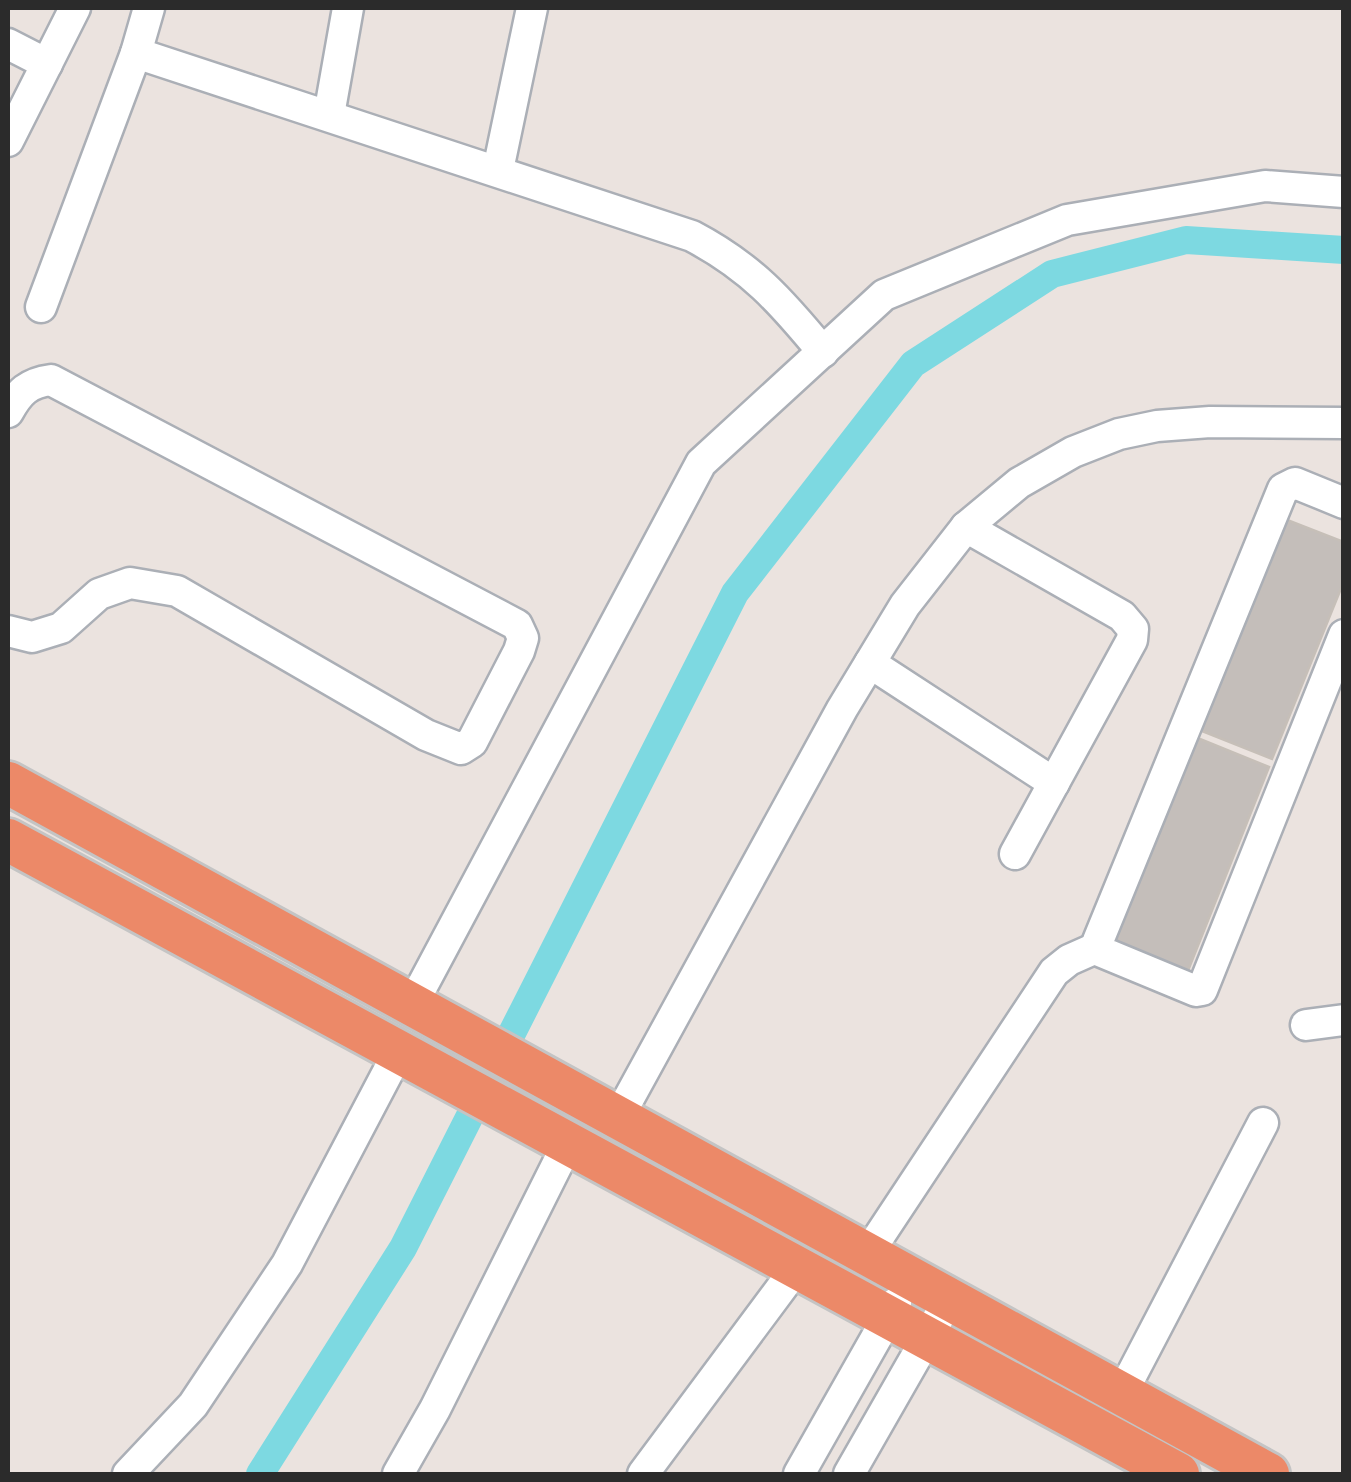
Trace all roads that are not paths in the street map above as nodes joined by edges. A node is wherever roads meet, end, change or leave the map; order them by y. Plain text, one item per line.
1 (74, 8) edge
2 (149, 8) edge
3 (348, 8) edge
4 (532, 8) edge
5 (8, 44) edge
6 (136, 54) junction
7 (47, 64) junction
8 (329, 115) junction
9 (8, 141) edge
10 (498, 170) junction
11 (1344, 192) edge
12 (41, 306) dead end
13 (823, 352) junction
14 (10, 400) edge
15 (1344, 424) edge
16 (1344, 503) edge
17 (966, 527) junction
18 (8, 631) edge
19 (1344, 635) edge
20 (870, 664) junction
21 (1054, 782) junction
22 (8, 784) edge
23 (8, 840) edge
24 (1015, 854) dead end
25 (1096, 948) junction
26 (412, 1005) junction
27 (1344, 1020) edge
28 (1306, 1024) dead end
29 (411, 1057) junction
30 (618, 1118) junction
31 (1263, 1124) dead end
32 (552, 1135) junction
33 (866, 1256) junction
34 (796, 1268) junction
35 (910, 1279) junction
36 (948, 1301) junction
37 (888, 1317) junction
38 (928, 1339) junction
39 (1121, 1394) junction
40 (128, 1474) edge
41 (398, 1474) edge
42 (643, 1474) edge
43 (800, 1474) edge
44 (850, 1474) edge
45 (1178, 1474) edge
46 (1268, 1474) edge

1 - 7 street
2 - 6 street
3 - 8 street
4 - 10 street
5 - 7 street
6 - 8 street
6 - 12 street
7 - 9 street
8 - 10 street
10 - 13 street
11 - 13 street
13 - 26 street
14 - 18 street
15 - 17 street
16 - 25 street
17 - 20 street
17 - 21 street
19 - 25 street
20 - 21 street
20 - 30 street
21 - 24 street
22 - 26 highway
23 - 29 highway
25 - 33 street
26 - 30 highway
27 - 28 street
29 - 32 highway
29 - 40 street
30 - 33 highway
31 - 39 street
32 - 34 highway
32 - 41 street
33 - 35 highway
34 - 37 highway
34 - 42 street
35 - 36 highway
35 - 37 street
36 - 38 street
36 - 39 highway
37 - 38 highway
37 - 43 street
38 - 44 street
38 - 45 highway
39 - 46 highway

